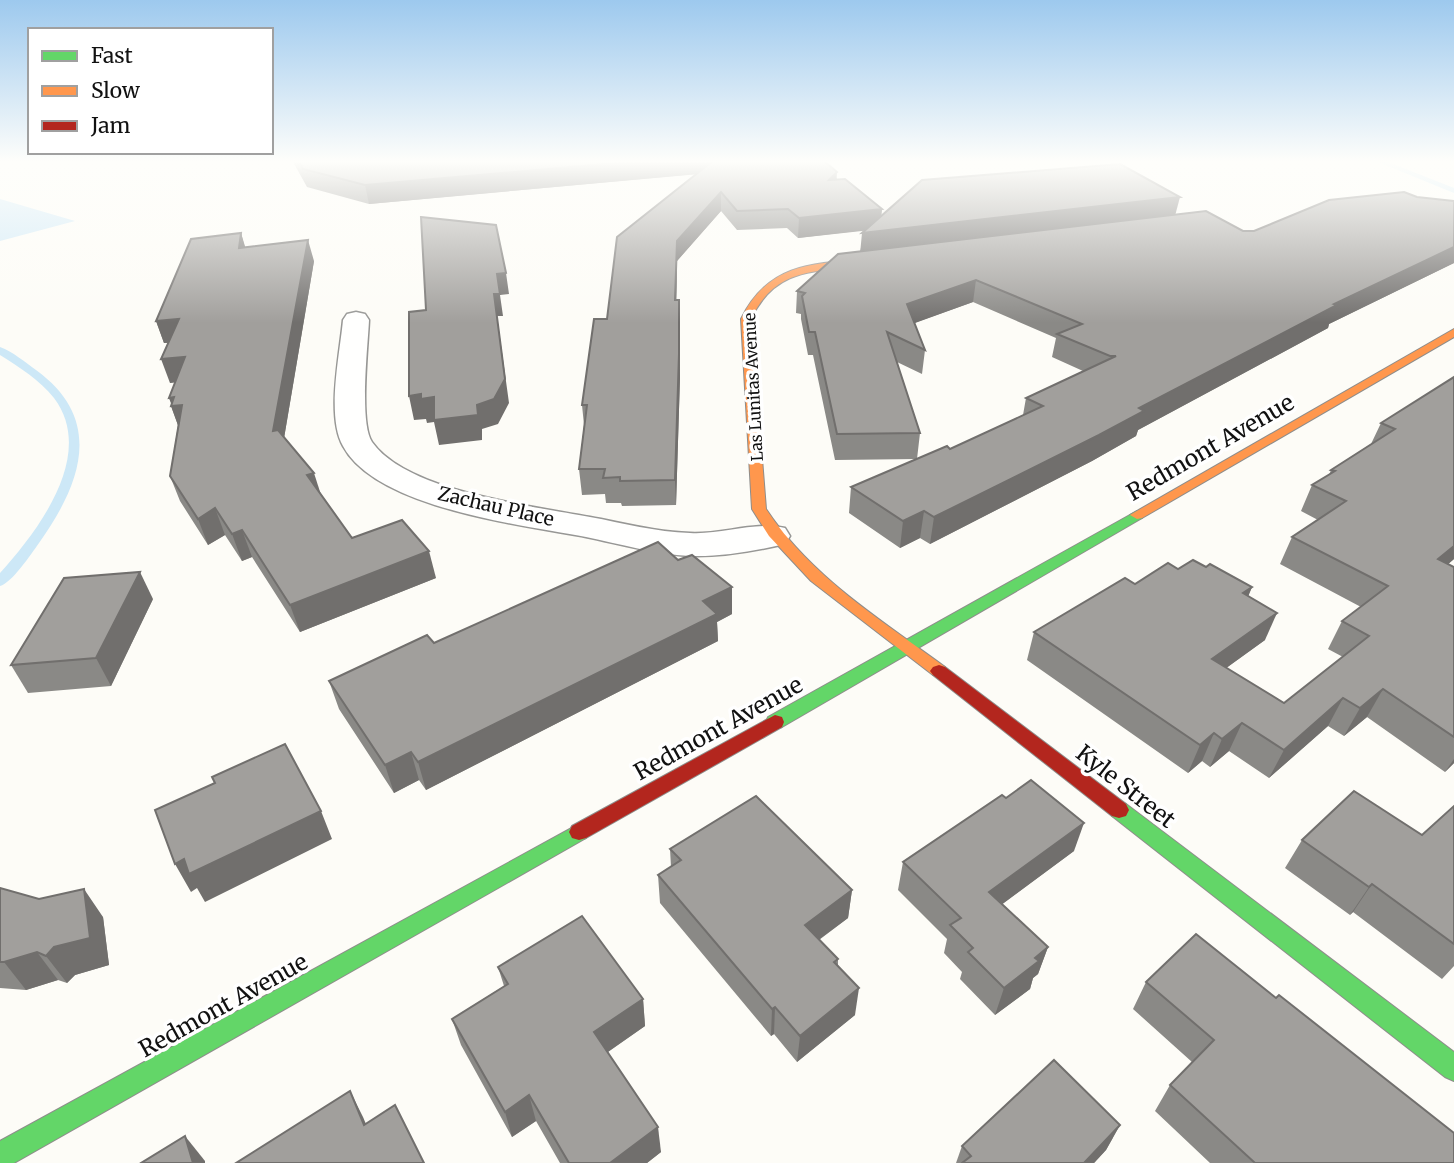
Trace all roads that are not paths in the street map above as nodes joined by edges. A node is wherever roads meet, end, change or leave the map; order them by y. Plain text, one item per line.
1 (894, 259) edge
2 (356, 320) dead end
3 (1454, 332) edge
4 (772, 536) junction
5 (909, 647) junction
6 (1454, 1068) edge
7 (0, 1156) edge

1 - 4 street, Las Lunitas Avenue
2 - 4 street, Zachau Place
3 - 5 street, Redmont Avenue
4 - 5 street, Kyle Street
5 - 6 street, Kyle Street
5 - 7 street, Redmont Avenue

